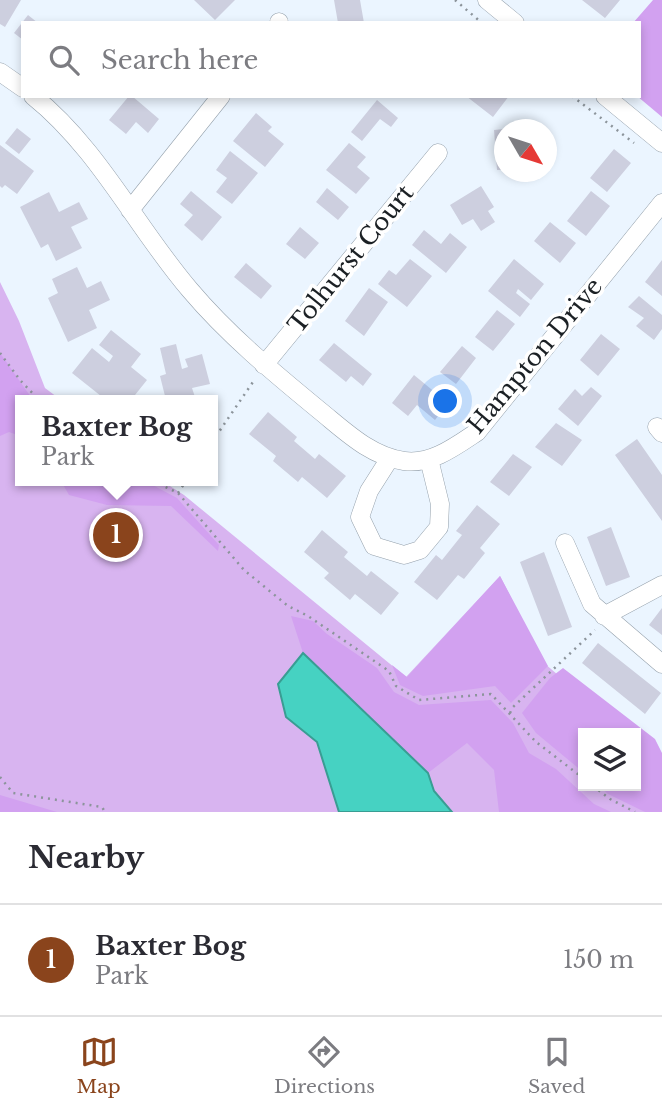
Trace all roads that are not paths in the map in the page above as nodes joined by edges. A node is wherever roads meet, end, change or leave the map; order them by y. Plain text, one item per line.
1 (487, 0) edge
2 (513, 21) edge
3 (0, 72) edge
4 (21, 87) edge
5 (35, 98) edge
6 (218, 98) edge
7 (607, 98) edge
8 (662, 143) edge
9 (438, 153) dead end
10 (662, 203) edge
11 (130, 210) junction
12 (264, 365) junction
13 (390, 458) junction
14 (429, 459) junction
15 (565, 543) dead end
16 (662, 585) edge
17 (604, 616) junction
18 (662, 664) edge

1 - 2 street
3 - 4 street
5 - 11 street, Hampton Drive
6 - 11 street
7 - 8 street
9 - 12 street, Tolhurst Court
10 - 14 street, Hampton Drive
11 - 12 street, Hampton Drive
12 - 13 street, Hampton Drive
13 - 14 street, Hampton Drive
13 - 14 street
15 - 17 street
16 - 17 street
17 - 18 street

